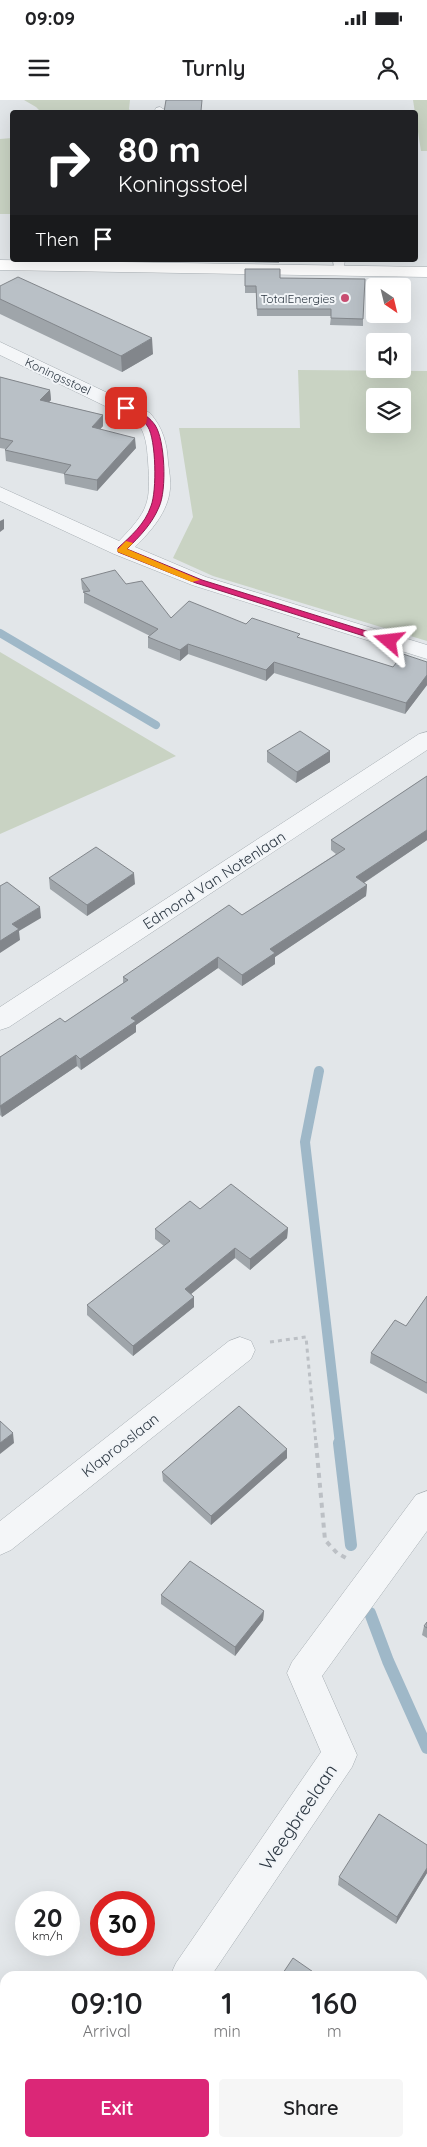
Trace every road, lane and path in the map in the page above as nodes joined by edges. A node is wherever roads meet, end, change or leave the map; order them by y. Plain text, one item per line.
1 (195, 264) edge
2 (0, 265) edge
3 (339, 265) edge
4 (427, 272) edge
5 (0, 348) edge
6 (0, 493) edge
7 (122, 550) junction
8 (427, 652) edge
9 (427, 739) edge
10 (0, 1020) edge
11 (240, 1350) joint
12 (427, 1505) edge
13 (0, 1540) edge
14 (377, 1576) junction
15 (192, 1971) edge

1 - 2 main road
1 - 3 main road
3 - 4 main road
5 - 7 street, Koningsstoel
6 - 7 street
7 - 8 street
9 - 10 street, Edmond Van Notenlaan
11 - 13 street, Klaprooslaan
11 - 14 path
12 - 14 street, Weegbreelaan
14 - 15 street, Weegbreelaan

